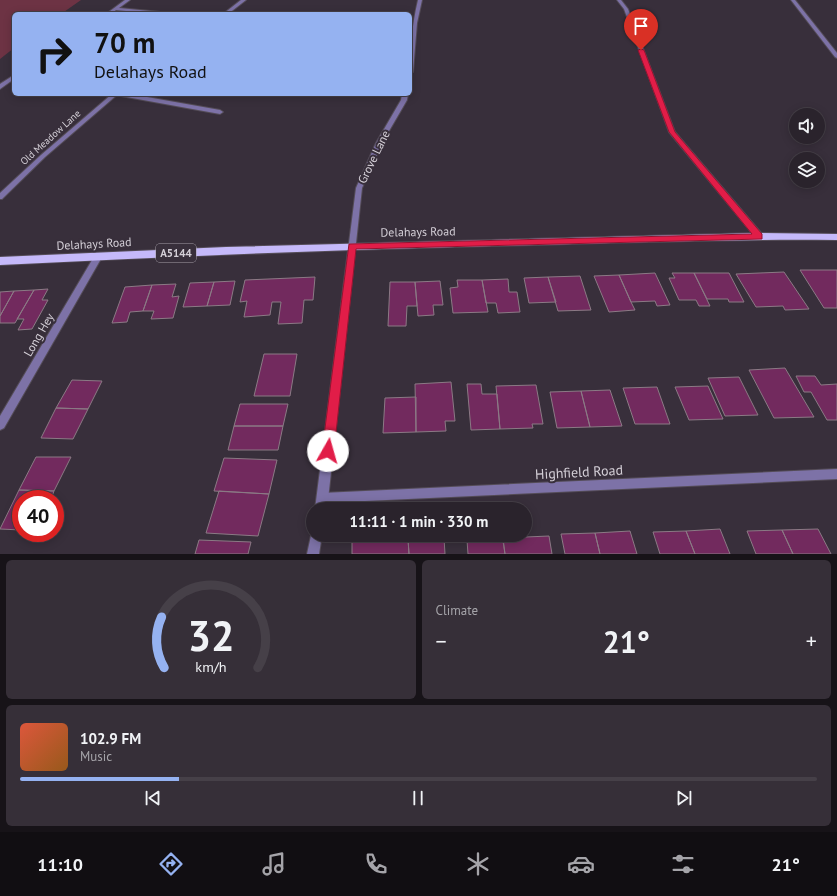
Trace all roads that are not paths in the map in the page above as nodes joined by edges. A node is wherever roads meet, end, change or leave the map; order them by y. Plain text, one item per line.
1 (128, 0) edge
2 (244, 0) edge
3 (420, 0) edge
4 (619, 0) edge
5 (792, 0) edge
6 (116, 9) junction
7 (111, 12) edge
8 (149, 12) edge
9 (228, 12) edge
10 (412, 52) edge
11 (837, 56) edge
12 (12, 78) edge
13 (0, 87) edge
14 (113, 96) edge
15 (132, 96) edge
16 (405, 96) edge
17 (220, 112) dead end
18 (0, 197) edge
19 (759, 236) junction
20 (837, 237) edge
21 (352, 246) junction
22 (98, 256) junction
23 (0, 261) edge
24 (0, 425) edge
25 (837, 474) edge
26 (322, 498) junction
27 (321, 502) edge
28 (315, 542) edge
29 (313, 554) edge

1 - 6 street
2 - 9 street
3 - 10 street
4 - 19 street
5 - 11 street
6 - 7 street
6 - 8 street
12 - 13 street
14 - 18 street, Old Meadow Lane
15 - 17 street
16 - 21 street, Grove Lane
19 - 20 main road, Delahays Road / A5144
19 - 21 main road, Delahays Road / A5144
21 - 22 main road, Delahays Road / A5144
21 - 26 street, Grove Lane
22 - 23 main road, Delahays Road / A5144
22 - 24 street, Long Hey
25 - 26 street, Highfield Road
26 - 27 street, Grove Lane
28 - 29 street

